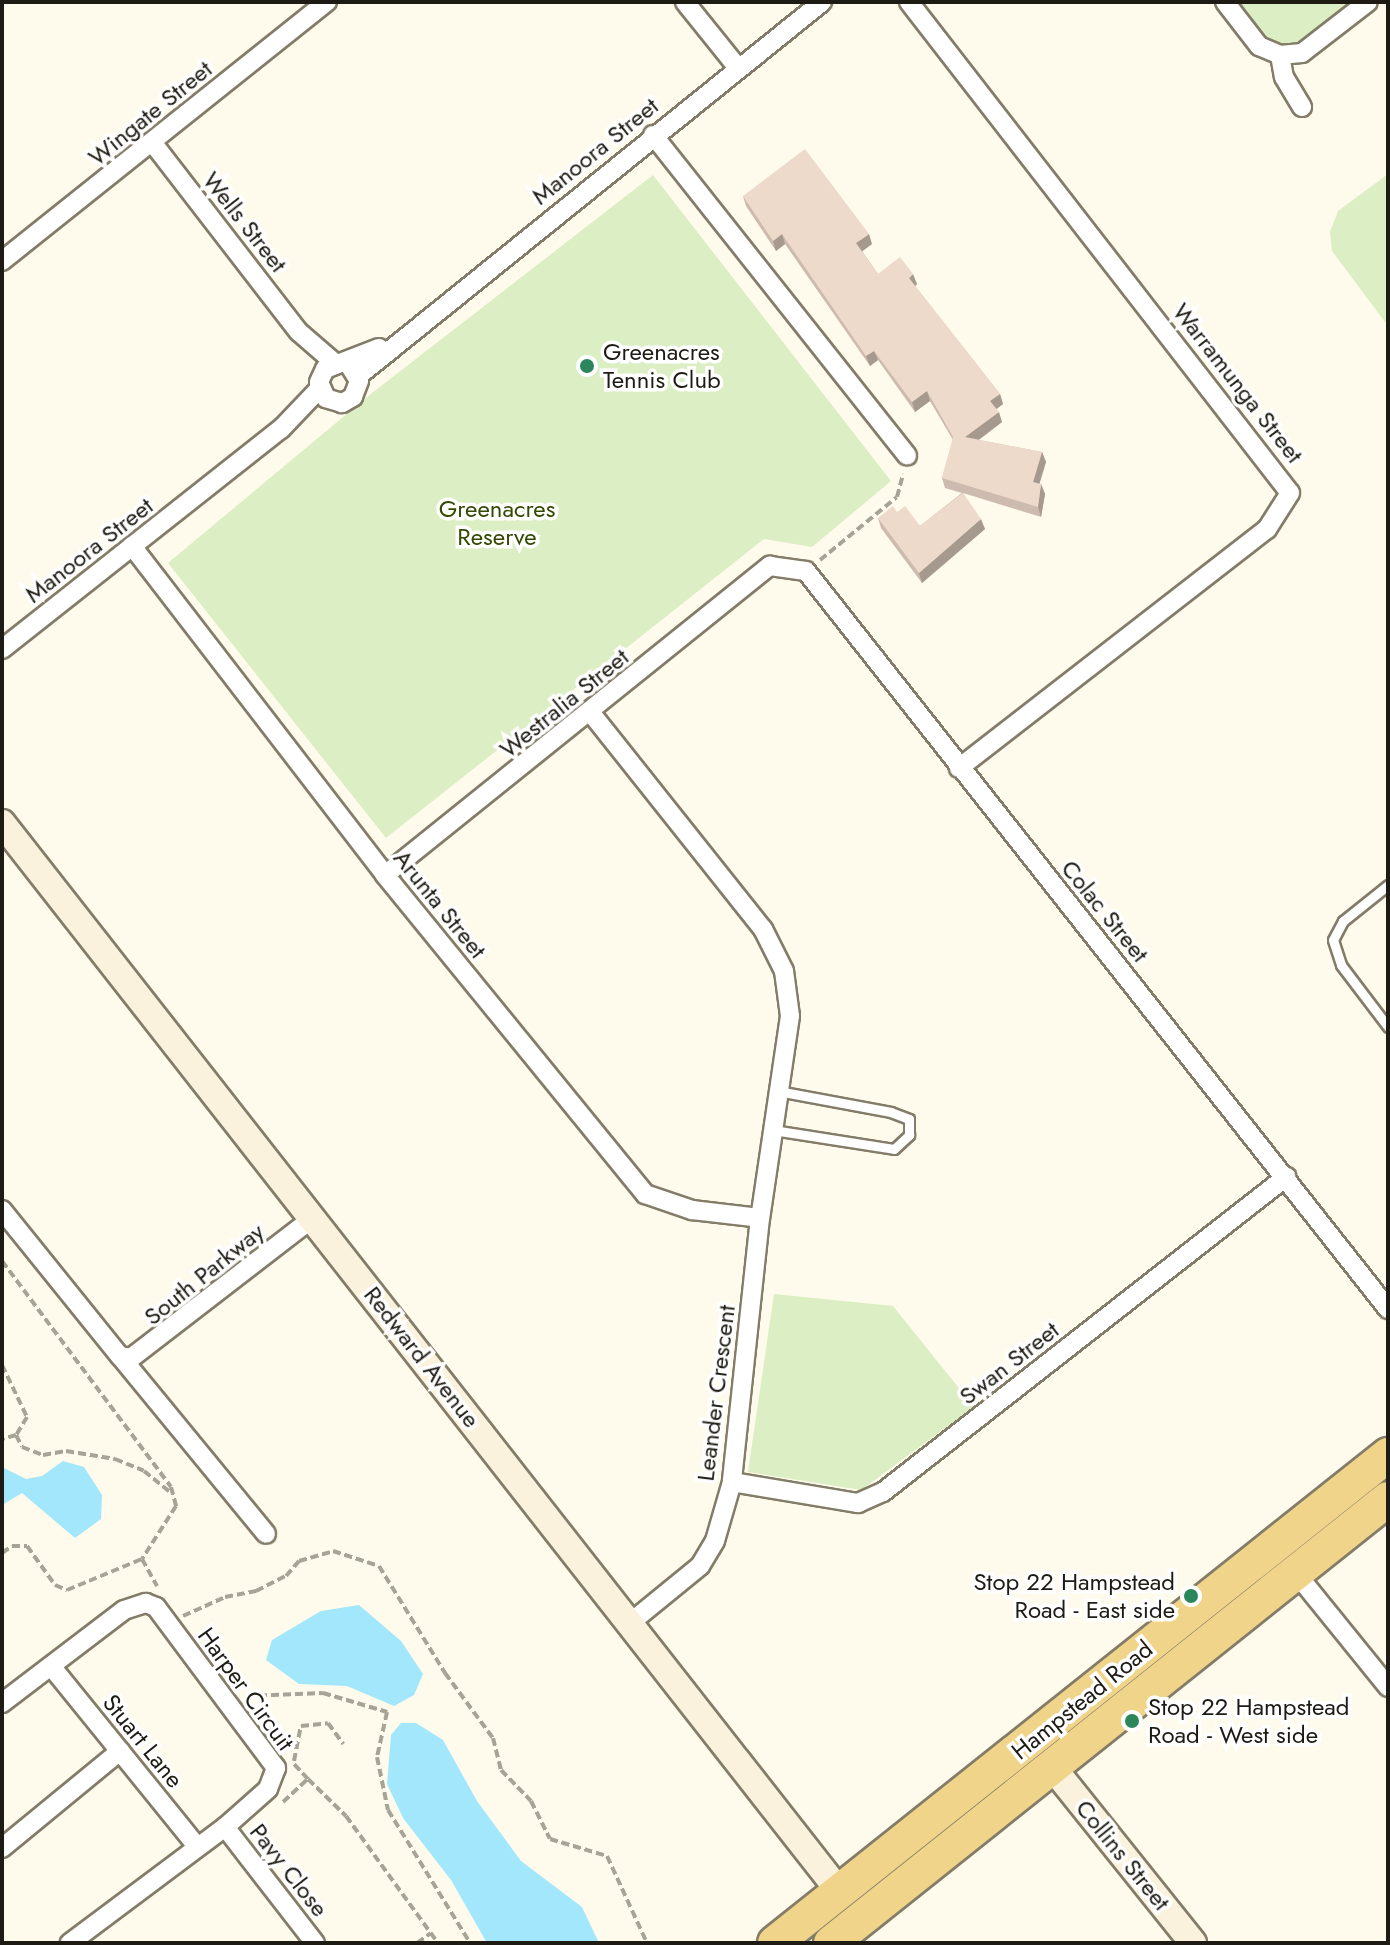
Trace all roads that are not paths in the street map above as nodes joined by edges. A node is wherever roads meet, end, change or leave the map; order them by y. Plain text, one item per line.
1 (685, 2) edge
2 (822, 2) edge
3 (909, 2) edge
4 (1225, 2) edge
5 (1368, 2) edge
6 (319, 5) edge
7 (1280, 55) junction
8 (738, 68) junction
9 (1302, 107) dead end
10 (653, 135) junction
11 (152, 142) junction
12 (2, 261) edge
13 (299, 332) junction
14 (347, 368) junction
15 (323, 388) junction
16 (907, 456) road end
17 (132, 546) junction
18 (806, 571) joint
19 (2, 649) edge
20 (591, 713) junction
21 (959, 768) junction
22 (2, 823) edge
23 (385, 875) junction
24 (1388, 885) edge
25 (1388, 1027) edge
26 (778, 1091) junction
27 (772, 1130) junction
28 (1286, 1177) junction
29 (2, 1210) edge
30 (313, 1218) junction
31 (760, 1218) junction
32 (1388, 1309) edge
33 (120, 1356) junction
34 (1388, 1455) edge
35 (732, 1482) junction
36 (1388, 1499) edge
37 (266, 1534) dead end
38 (1275, 1543) junction
39 (1295, 1572) junction
40 (630, 1623) junction
41 (51, 1666) junction
42 (1388, 1687) edge
43 (2, 1703) edge
44 (1032, 1741) junction
45 (120, 1751) junction
46 (1053, 1768) junction
47 (225, 1827) junction
48 (197, 1846) junction
49 (2, 1848) edge
50 (840, 1892) junction
51 (862, 1919) junction
52 (792, 1938) edge
53 (70, 1943) edge
54 (315, 1943) edge
55 (831, 1943) edge
56 (1193, 1943) edge

1 - 8 street
2 - 8 street, Manoora Street
3 - 21 street, Warramunga Street
4 - 7 street
5 - 7 street
6 - 11 street, Wingate Street
7 - 9 street
8 - 10 street, Manoora Street
10 - 14 street, Manoora Street
10 - 16 street
11 - 12 street, Wingate Street
11 - 13 street, Wells Street
13 - 14 street, Wells Street
13 - 15 street, Wells Street
14 - 15 street
14 - 15 street
15 - 17 street, Manoora Street
17 - 19 street, Manoora Street
17 - 23 street, Arunta Street
18 - 20 street, Westralia Street
18 - 21 street, Colac Street
20 - 23 street, Westralia Street
20 - 26 street, Leander Crescent
21 - 28 street, Colac Street
22 - 30 street, Redward Avenue
23 - 31 street, Arunta Street
24 - 25 lane
26 - 27 street, Leander Crescent
26 - 27 lane
27 - 31 street, Leander Crescent
28 - 32 street, Colac Street
28 - 35 street, Swan Street
29 - 33 street
30 - 33 street, South Parkway
30 - 40 street, Redward Avenue
31 - 35 street, Leander Crescent
33 - 37 street
34 - 38 highway, Hampstead Road
35 - 40 street, Leander Crescent
36 - 39 highway, Hampstead Road
38 - 39 highway
38 - 44 highway, Hampstead Road
39 - 42 street
39 - 46 highway, Hampstead Road
40 - 50 street, Redward Avenue
41 - 43 street, Harper Circuit
41 - 45 street, Stuart Lane
41 - 47 street, Harper Circuit
44 - 46 highway
44 - 50 highway, Hampstead Road
45 - 48 street, Stuart Lane
45 - 49 street
46 - 51 highway, Hampstead Road
46 - 56 street, Collins Street
47 - 48 street, Harper Circuit
47 - 54 street, Pavy Close
48 - 53 street, Harper Circuit
50 - 51 highway
50 - 52 highway, Hampstead Road
51 - 55 highway, Hampstead Road

